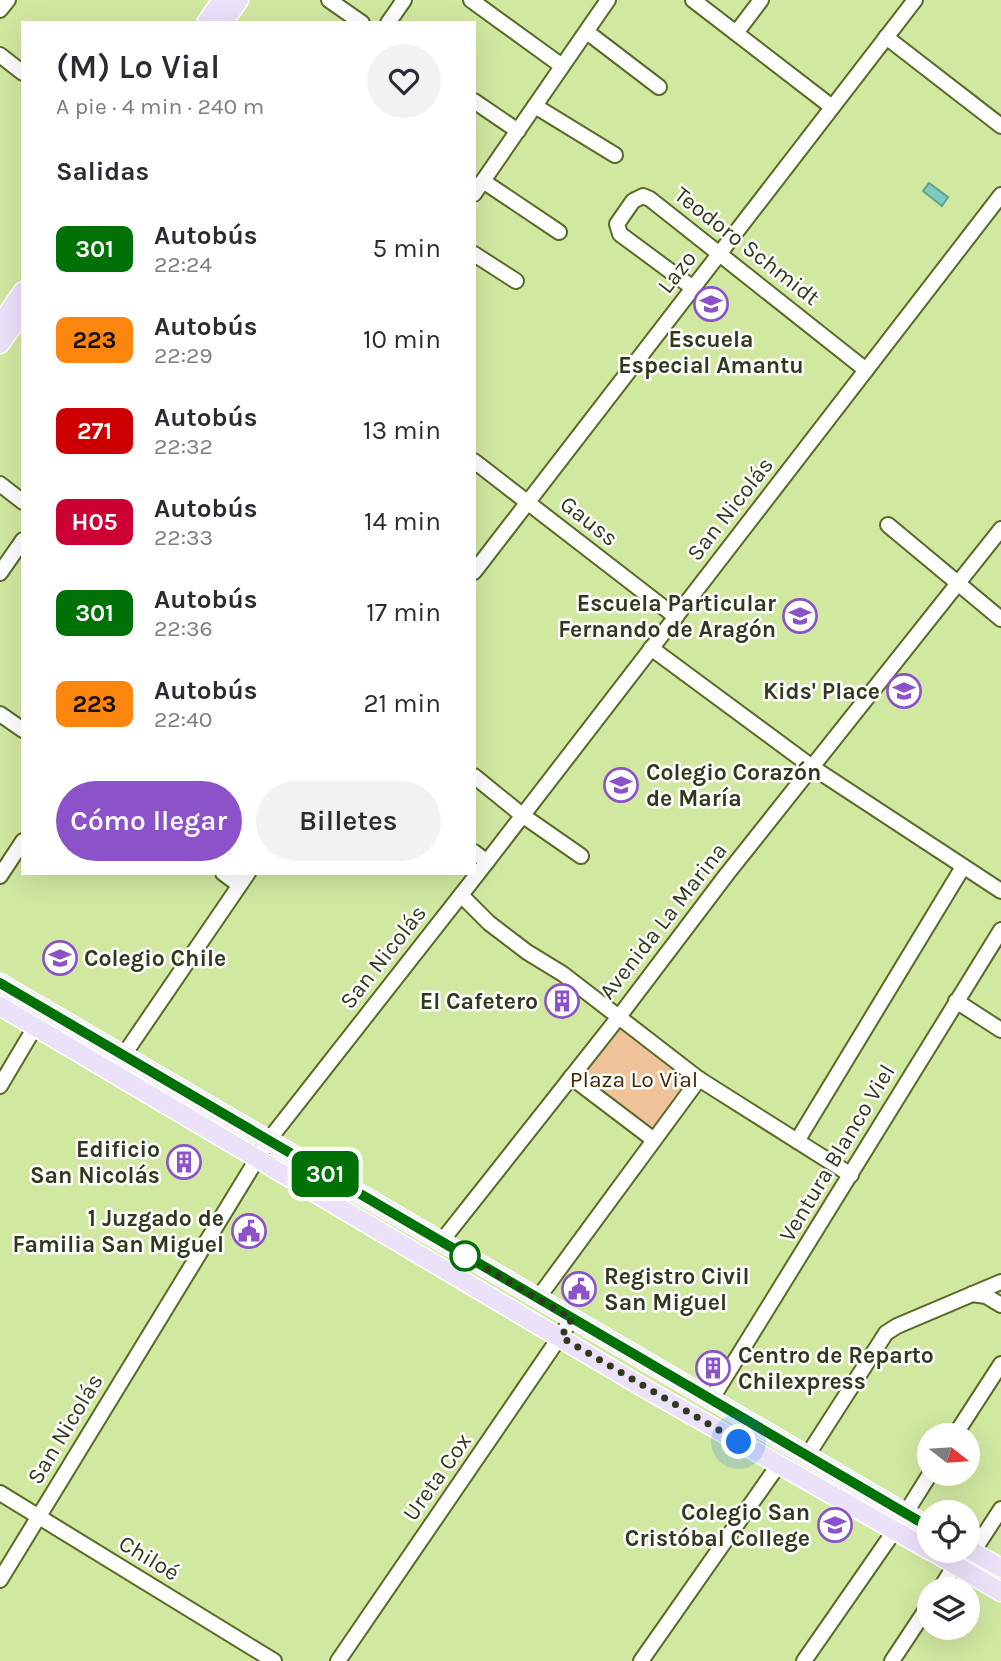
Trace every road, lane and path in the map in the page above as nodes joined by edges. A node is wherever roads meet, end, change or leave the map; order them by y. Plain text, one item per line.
1 (8, 0) edge
2 (222, 0) edge
3 (239, 0) edge
4 (329, 0) edge
5 (404, 0) edge
6 (471, 0) edge
7 (608, 0) edge
8 (693, 0) edge
9 (761, 0) edge
10 (915, 0) edge
11 (0, 10) edge
12 (207, 21) edge
13 (224, 21) edge
14 (359, 21) edge
15 (389, 21) edge
16 (587, 32) junction
17 (736, 33) junction
18 (886, 37) junction
19 (0, 55) edge
20 (562, 66) junction
21 (21, 71) edge
22 (659, 88) dead end
23 (476, 102) edge
24 (535, 106) junction
25 (832, 107) junction
26 (1001, 126) edge
27 (517, 131) junction
28 (615, 155) dead end
29 (479, 187) edge
30 (1001, 195) edge
31 (559, 232) dead end
32 (720, 253) junction
33 (476, 255) edge
34 (516, 281) dead end
35 (693, 288) junction
36 (21, 294) edge
37 (21, 314) edge
38 (0, 324) edge
39 (0, 344) edge
40 (866, 370) junction
41 (476, 463) edge
42 (0, 484) edge
43 (21, 500) edge
44 (528, 502) junction
45 (888, 525) dead end
46 (1001, 529) edge
47 (21, 543) edge
48 (476, 569) edge
49 (0, 573) edge
50 (958, 585) junction
51 (676, 617) junction
52 (1001, 620) edge
53 (651, 648) junction
54 (0, 714) edge
55 (21, 729) edge
56 (812, 767) junction
57 (476, 778) edge
58 (522, 815) junction
59 (21, 844) edge
60 (476, 854) edge
61 (582, 856) dead end
62 (487, 862) junction
63 (963, 867) junction
64 (0, 876) edge
65 (244, 879) edge
66 (1001, 891) edge
67 (461, 895) junction
68 (1001, 930) edge
69 (0, 983) edge
70 (956, 1001) junction
71 (0, 1006) edge
72 (41, 1007) junction
73 (618, 1018) junction
74 (35, 1027) junction
75 (1001, 1030) edge
76 (123, 1056) junction
77 (571, 1077) junction
78 (699, 1079) junction
79 (0, 1086) edge
80 (654, 1140) junction
81 (268, 1141) junction
82 (797, 1141) junction
83 (256, 1158) junction
84 (851, 1175) junction
85 (441, 1242) junction
86 (1001, 1282) edge
87 (972, 1294) junction
88 (538, 1298) junction
89 (1001, 1305) edge
90 (572, 1319) junction
91 (561, 1337) junction
92 (1001, 1364) edge
93 (711, 1400) junction
94 (963, 1423) edge
95 (807, 1456) junction
96 (779, 1464) junction
97 (922, 1486) edge
98 (0, 1493) edge
99 (1001, 1509) edge
100 (905, 1513) junction
101 (38, 1517) junction
102 (917, 1520) edge
103 (895, 1530) junction
104 (980, 1537) edge
105 (917, 1543) edge
106 (980, 1556) edge
107 (950, 1563) edge
108 (955, 1566) junction
109 (1001, 1568) edge
110 (948, 1577) edge
111 (0, 1580) edge
112 (1001, 1591) edge
113 (917, 1623) edge
114 (274, 1661) edge
115 (338, 1661) edge
116 (641, 1661) edge
117 (804, 1661) edge
118 (892, 1661) edge

1 - 11 street
2 - 12 main road
3 - 13 main road
4 - 14 street
5 - 15 street
6 - 20 street
7 - 16 street
8 - 17 street
9 - 17 street
10 - 18 street, Lazo
16 - 20 street
16 - 22 street
17 - 25 street
18 - 25 street, Lazo
18 - 26 street
19 - 21 street
20 - 24 street
23 - 27 street
24 - 27 street
24 - 28 street
25 - 32 street, Lazo
27 - 29 street
29 - 31 street
30 - 40 street, San Nicolás
32 - 35 street, Lazo
32 - 35 street, Teodoro Schmidt
32 - 40 street, Teodoro Schmidt
33 - 34 street
35 - 44 street, Lazo
36 - 38 main road
37 - 39 main road
40 - 51 street, San Nicolás
41 - 44 street, Gauss
42 - 43 street
44 - 48 street, Lazo
44 - 51 street, Gauss
45 - 50 street
46 - 50 street, Avenida La Marina
47 - 49 street
50 - 52 street
50 - 56 street, Avenida La Marina
51 - 53 street, San Nicolás
53 - 56 street
53 - 58 street, San Nicolás
54 - 55 street
56 - 63 street
56 - 73 street, Avenida La Marina
57 - 58 street
58 - 61 street
58 - 62 street, San Nicolás
59 - 64 street
60 - 62 street
62 - 67 street, San Nicolás
63 - 66 street
63 - 82 street
65 - 76 street
67 - 73 street
67 - 81 street, San Nicolás
68 - 70 street, Ventura Blanco Viel
69 - 72 main road
70 - 75 street
70 - 84 street, Ventura Blanco Viel
71 - 74 main road
72 - 74 main road
72 - 76 main road
73 - 77 street, Avenida La Marina
73 - 78 street
74 - 79 street
74 - 83 main road
76 - 81 main road
77 - 80 street
77 - 85 street, Avenida La Marina
78 - 80 street
78 - 82 street
80 - 88 street
81 - 83 street, San Nicolás
81 - 85 main road
82 - 84 street
83 - 91 main road
83 - 101 street, San Nicolás
84 - 93 street, Ventura Blanco Viel
85 - 88 main road
86 - 87 street
87 - 89 street
87 - 95 street
88 - 90 main road
90 - 91 street, Ureta Cox
90 - 93 main road
91 - 96 main road
91 - 115 street, Ureta Cox
92 - 94 street
93 - 95 main road
95 - 100 main road
96 - 103 main road
96 - 116 street
97 - 100 street
98 - 101 street, Chiloé
99 - 104 street
100 - 102 main road
100 - 103 street
101 - 111 street, San Nicolás
101 - 114 street, Chiloé
103 - 105 main road
103 - 117 street
106 - 109 main road
107 - 108 main road
108 - 110 street
108 - 112 main road
113 - 118 street

